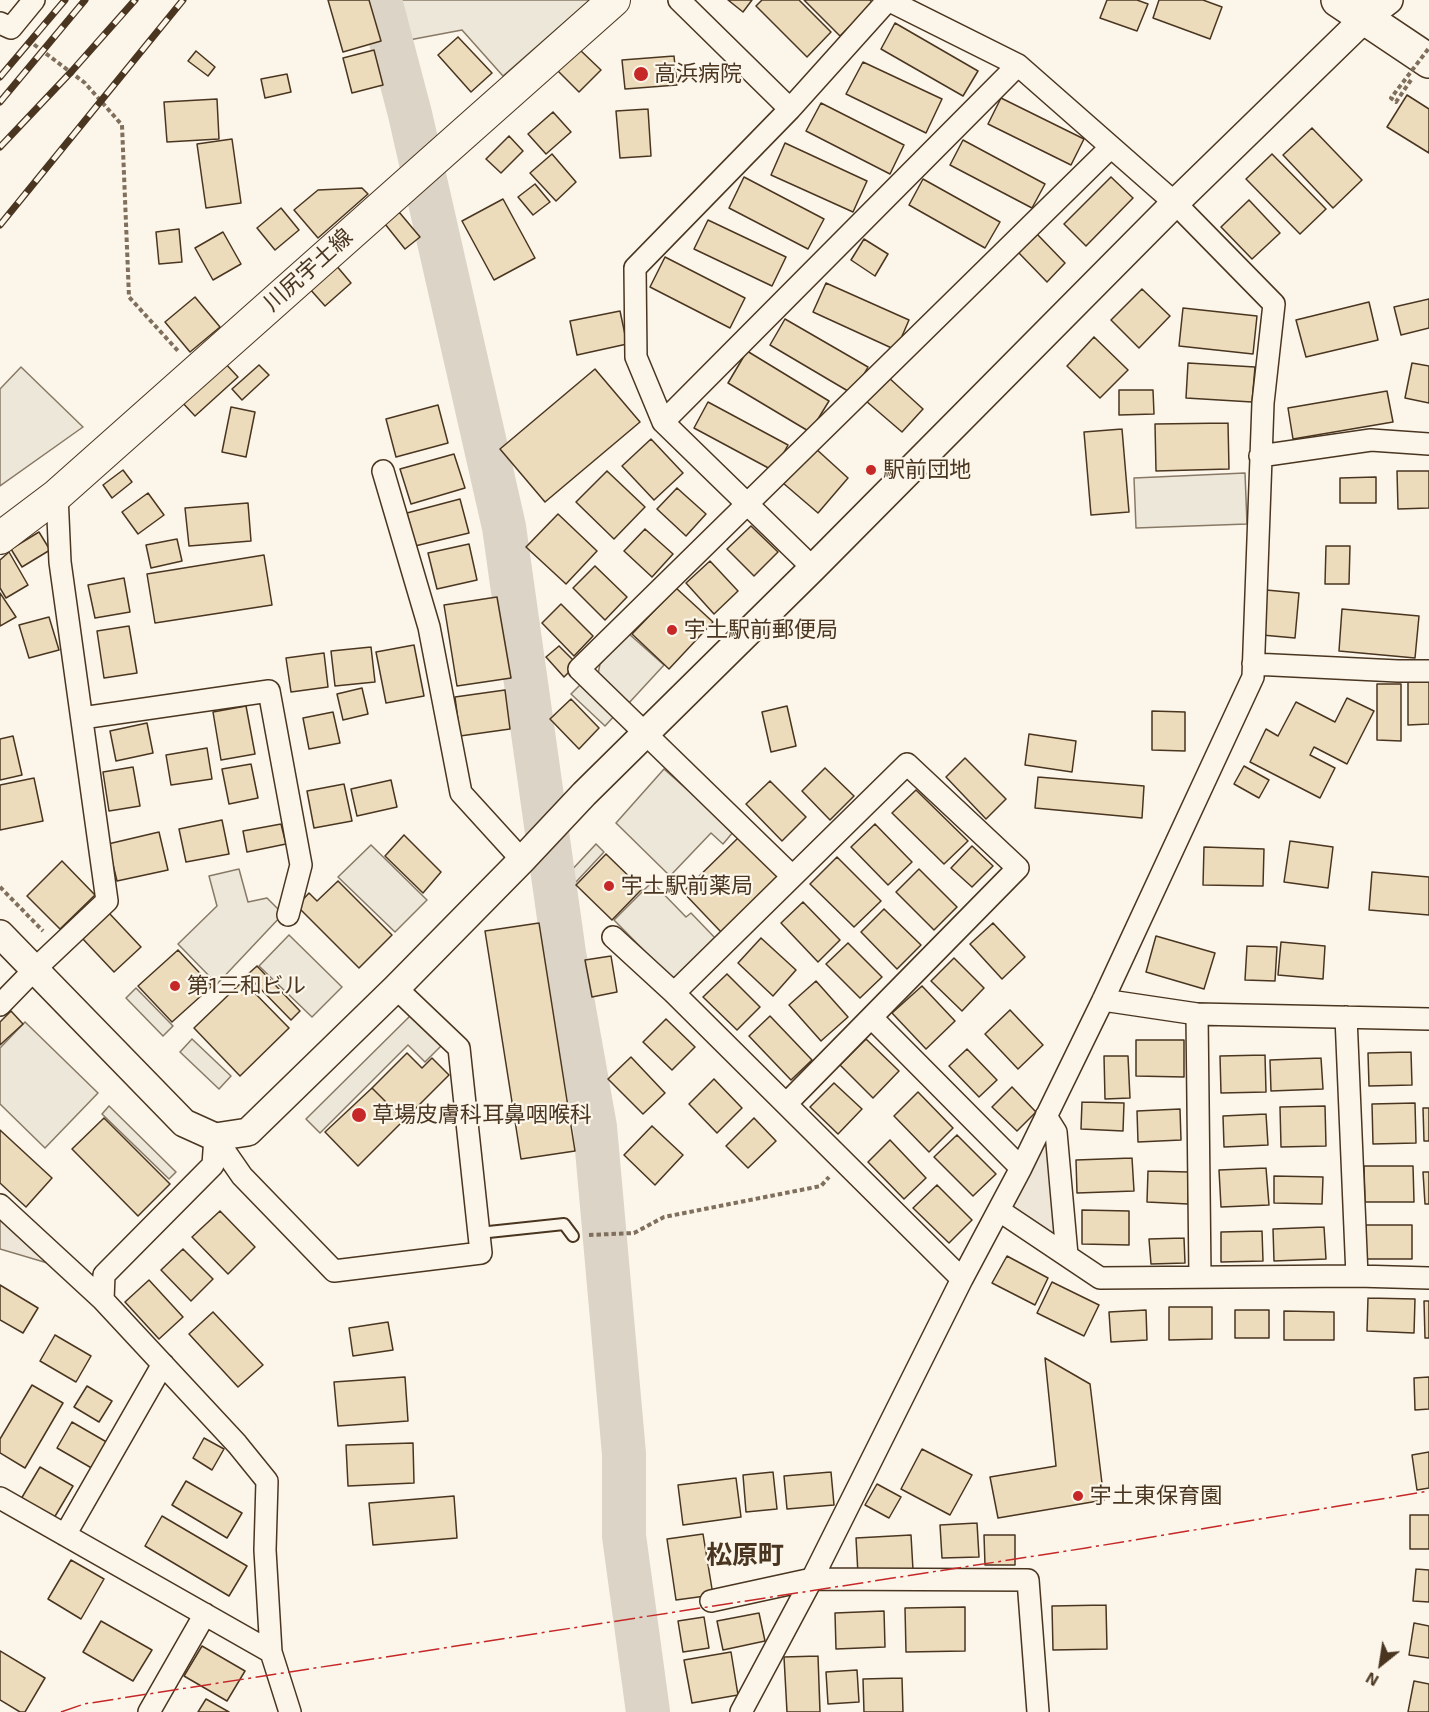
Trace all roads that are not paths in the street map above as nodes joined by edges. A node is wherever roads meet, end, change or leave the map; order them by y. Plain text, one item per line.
1 (34, 0) edge
2 (614, 0) edge
3 (679, 0) edge
4 (1364, 6) edge
5 (6, 26) edge
6 (1018, 64) junction
7 (1420, 70) edge
8 (790, 109) junction
9 (1111, 147) junction
10 (1174, 203) junction
11 (663, 422) junction
12 (1429, 444) edge
13 (1260, 456) junction
14 (383, 471) dead end
15 (57, 495) junction
16 (747, 503) junction
17 (0, 538) edge
18 (813, 568) junction
19 (1253, 664) junction
20 (1429, 671) edge
21 (82, 718) junction
22 (646, 733) junction
23 (522, 860) junction
24 (792, 876) junction
25 (288, 915) dead end
26 (0, 934) edge
27 (613, 937) dead end
28 (35, 969) junction
29 (396, 987) junction
30 (674, 993) junction
31 (1103, 1000) junction
32 (0, 1005) edge
33 (1197, 1014) junction
34 (1346, 1017) junction
35 (872, 1018) junction
36 (1429, 1018) edge
37 (786, 1104) junction
38 (1046, 1116) junction
39 (215, 1137) junction
40 (1021, 1168) junction
41 (0, 1205) edge
42 (1000, 1211) junction
43 (479, 1233) junction
44 (573, 1236) road end
45 (1066, 1256) junction
46 (1357, 1276) junction
47 (1200, 1277) junction
48 (1429, 1278) edge
49 (963, 1279) junction
50 (103, 1300) junction
51 (163, 1364) junction
52 (0, 1498) edge
53 (64, 1534) junction
54 (812, 1579) junction
55 (711, 1601) dead end
56 (205, 1614) junction
57 (271, 1652) junction
58 (149, 1712) edge
59 (290, 1712) edge
60 (741, 1712) edge
61 (1038, 1712) edge

1 - 5 street
2 - 15 main road, 川尻宇土線
3 - 8 street
4 - 7 highway
4 - 10 street
6 - 8 street
6 - 9 street
6 - 11 street
8 - 11 street
9 - 10 street
9 - 16 street
10 - 13 street
10 - 18 street
11 - 16 street
12 - 13 street
13 - 19 street
14 - 23 street
15 - 17 main road, 川尻宇土線
15 - 21 street
16 - 18 street
16 - 22 street
18 - 22 street
19 - 20 street
19 - 31 street
21 - 25 street
21 - 28 street
22 - 23 street
22 - 24 street
23 - 29 street
24 - 30 street
24 - 35 street
26 - 28 street
27 - 30 street
28 - 32 street
28 - 39 street
29 - 39 street
29 - 43 street
30 - 37 street
31 - 33 street
31 - 38 street
33 - 34 street
33 - 47 street
34 - 36 street
34 - 46 street
35 - 37 street
35 - 40 street
37 - 49 street
38 - 40 street
38 - 45 street
39 - 43 street
39 - 50 street
40 - 42 street
41 - 50 street
42 - 45 street
42 - 49 street
43 - 44 lane
45 - 47 street
46 - 47 street
46 - 48 street
49 - 54 street
50 - 51 street
51 - 53 street
51 - 57 street
52 - 53 street
53 - 56 street
54 - 55 street
54 - 60 street
54 - 61 street
56 - 57 street
56 - 58 street
57 - 59 street

